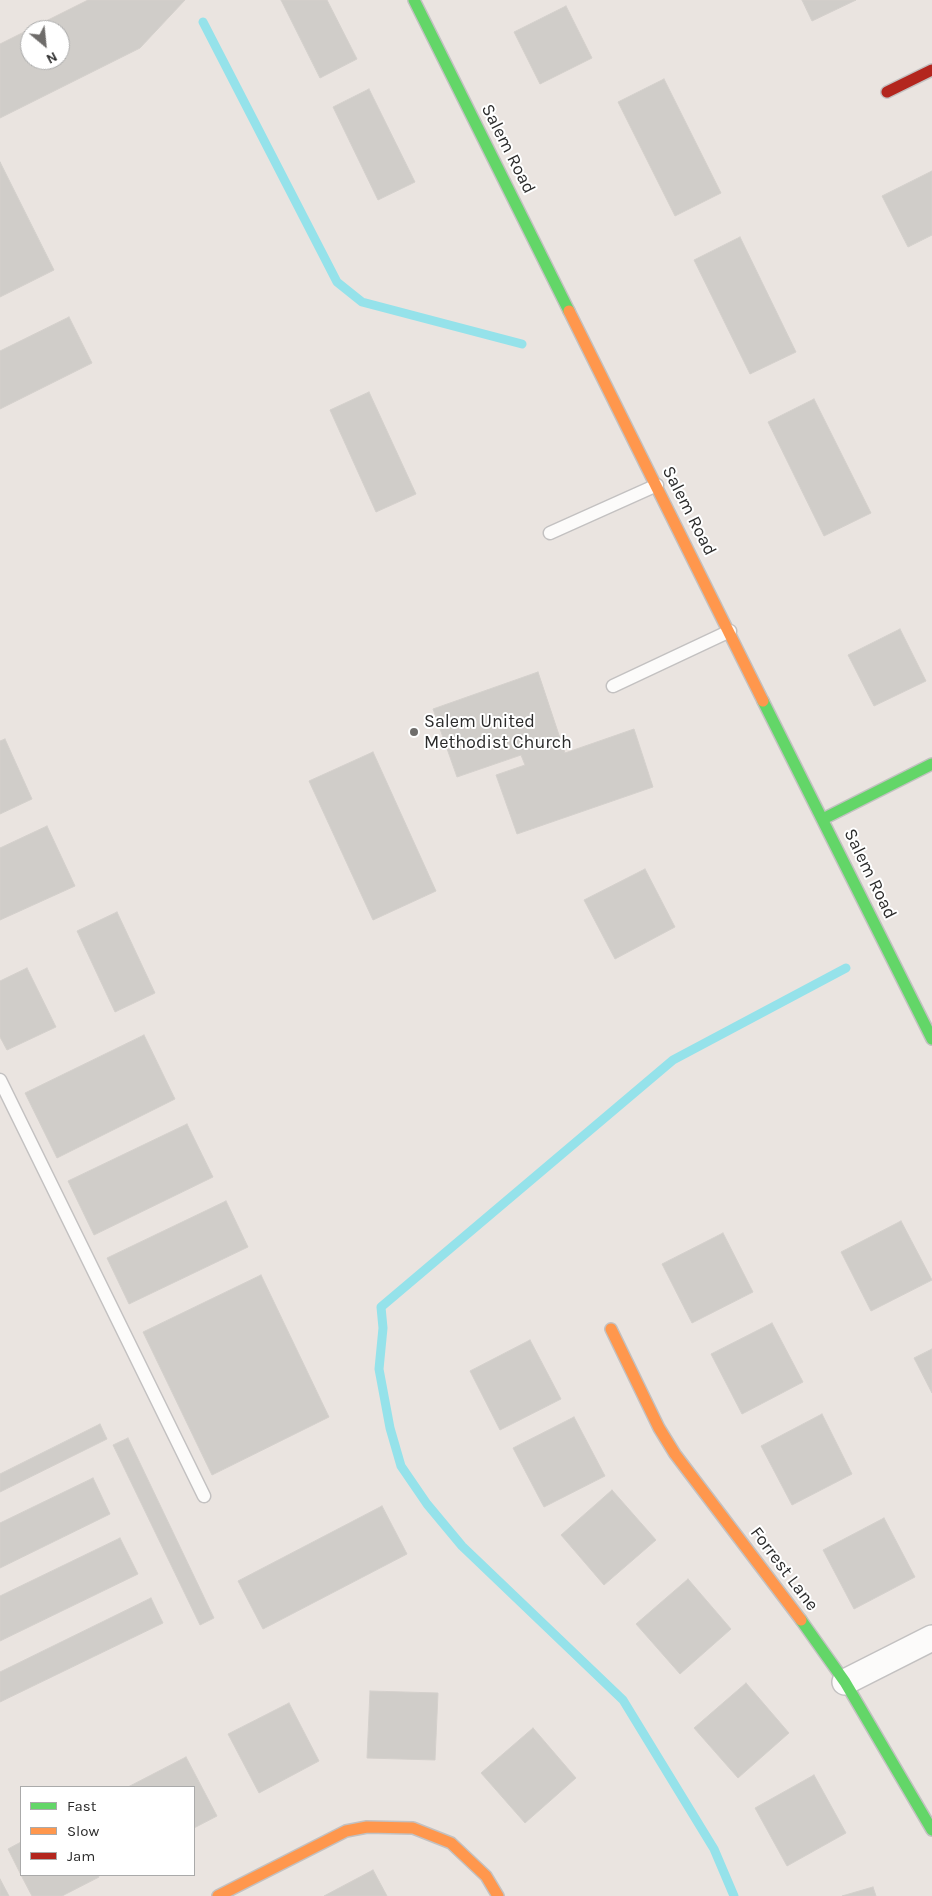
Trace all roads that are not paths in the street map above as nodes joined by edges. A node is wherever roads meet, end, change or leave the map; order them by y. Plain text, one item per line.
1 (414, 0) edge
2 (932, 70) edge
3 (887, 92) dead end
4 (656, 485) junction
5 (550, 533) dead end
6 (730, 631) junction
7 (613, 686) dead end
8 (932, 764) edge
9 (823, 818) junction
10 (932, 1039) edge
11 (0, 1080) edge
12 (611, 1329) dead end
13 (204, 1496) dead end
14 (932, 1638) edge
15 (845, 1682) junction
16 (932, 1830) edge
17 (218, 1896) edge
18 (498, 1896) edge

1 - 4 main road, Salem Road
2 - 3 main road
4 - 5 lane
4 - 6 main road, Salem Road
6 - 7 lane
6 - 9 main road, Salem Road
8 - 9 main road
9 - 10 main road, Salem Road
11 - 13 lane
12 - 15 main road, Forrest Lane
14 - 15 street
15 - 16 main road, Forrest Lane
17 - 18 main road

